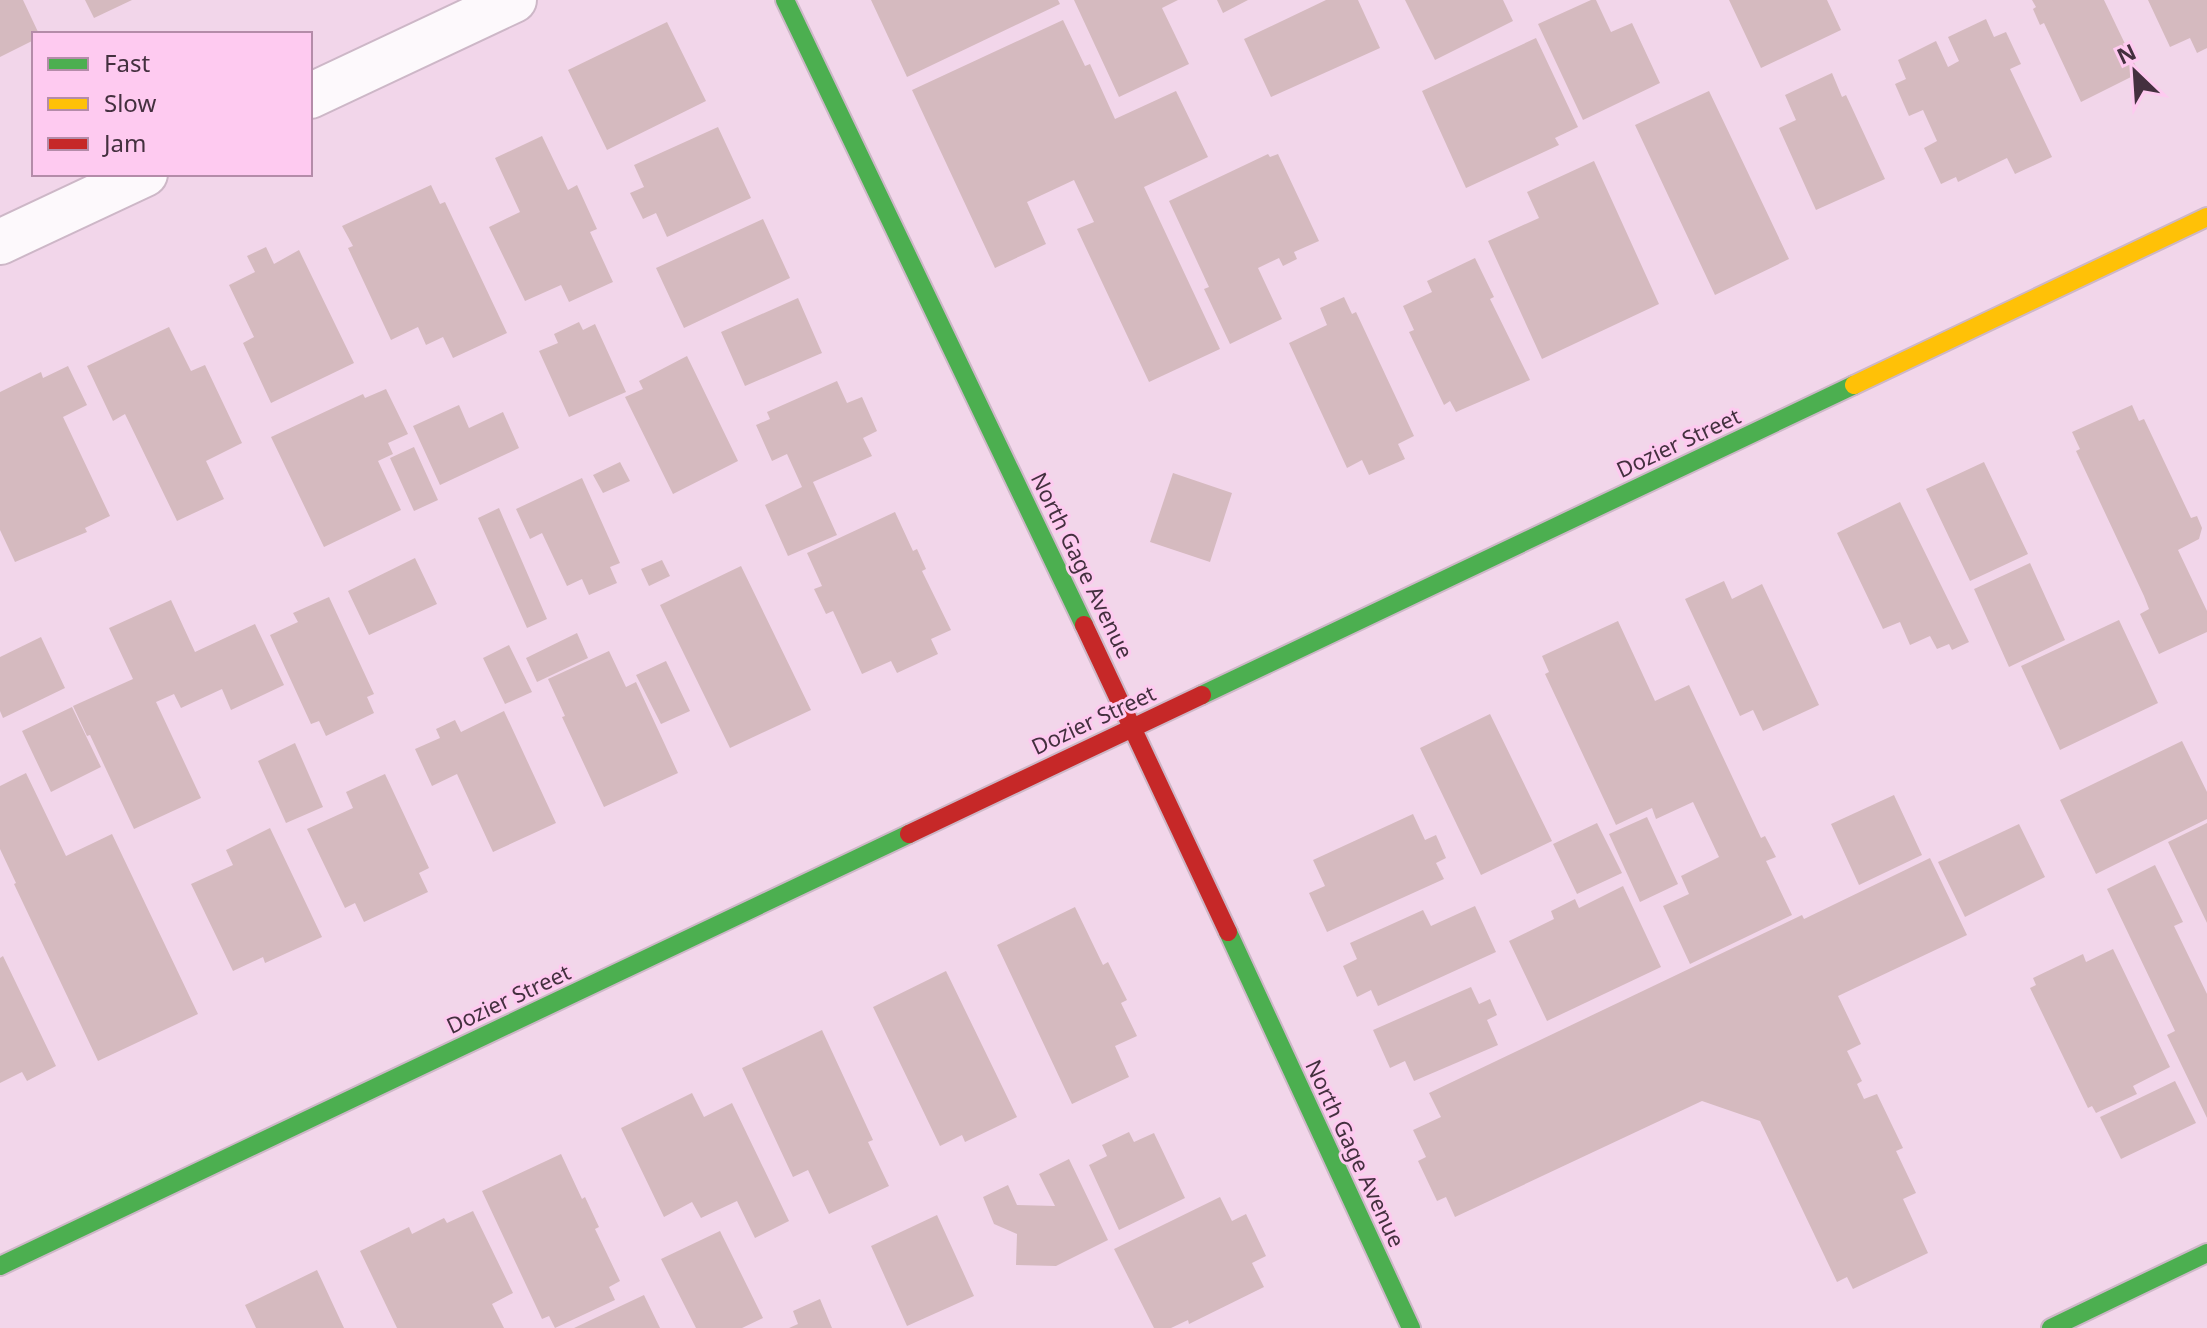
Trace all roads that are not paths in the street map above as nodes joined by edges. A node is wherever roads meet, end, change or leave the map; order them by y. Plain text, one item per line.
1 (514, 0) edge
2 (785, 0) edge
3 (312, 95) edge
4 (141, 176) edge
5 (2207, 217) edge
6 (0, 242) edge
7 (1133, 727) junction
8 (2207, 1253) edge
9 (0, 1266) edge
10 (1411, 1328) edge
11 (2051, 1328) edge

1 - 3 street
2 - 7 street, North Gage Avenue
4 - 6 street
5 - 7 street, Dozier Street
7 - 9 street, Dozier Street
7 - 10 street, North Gage Avenue
8 - 11 street

